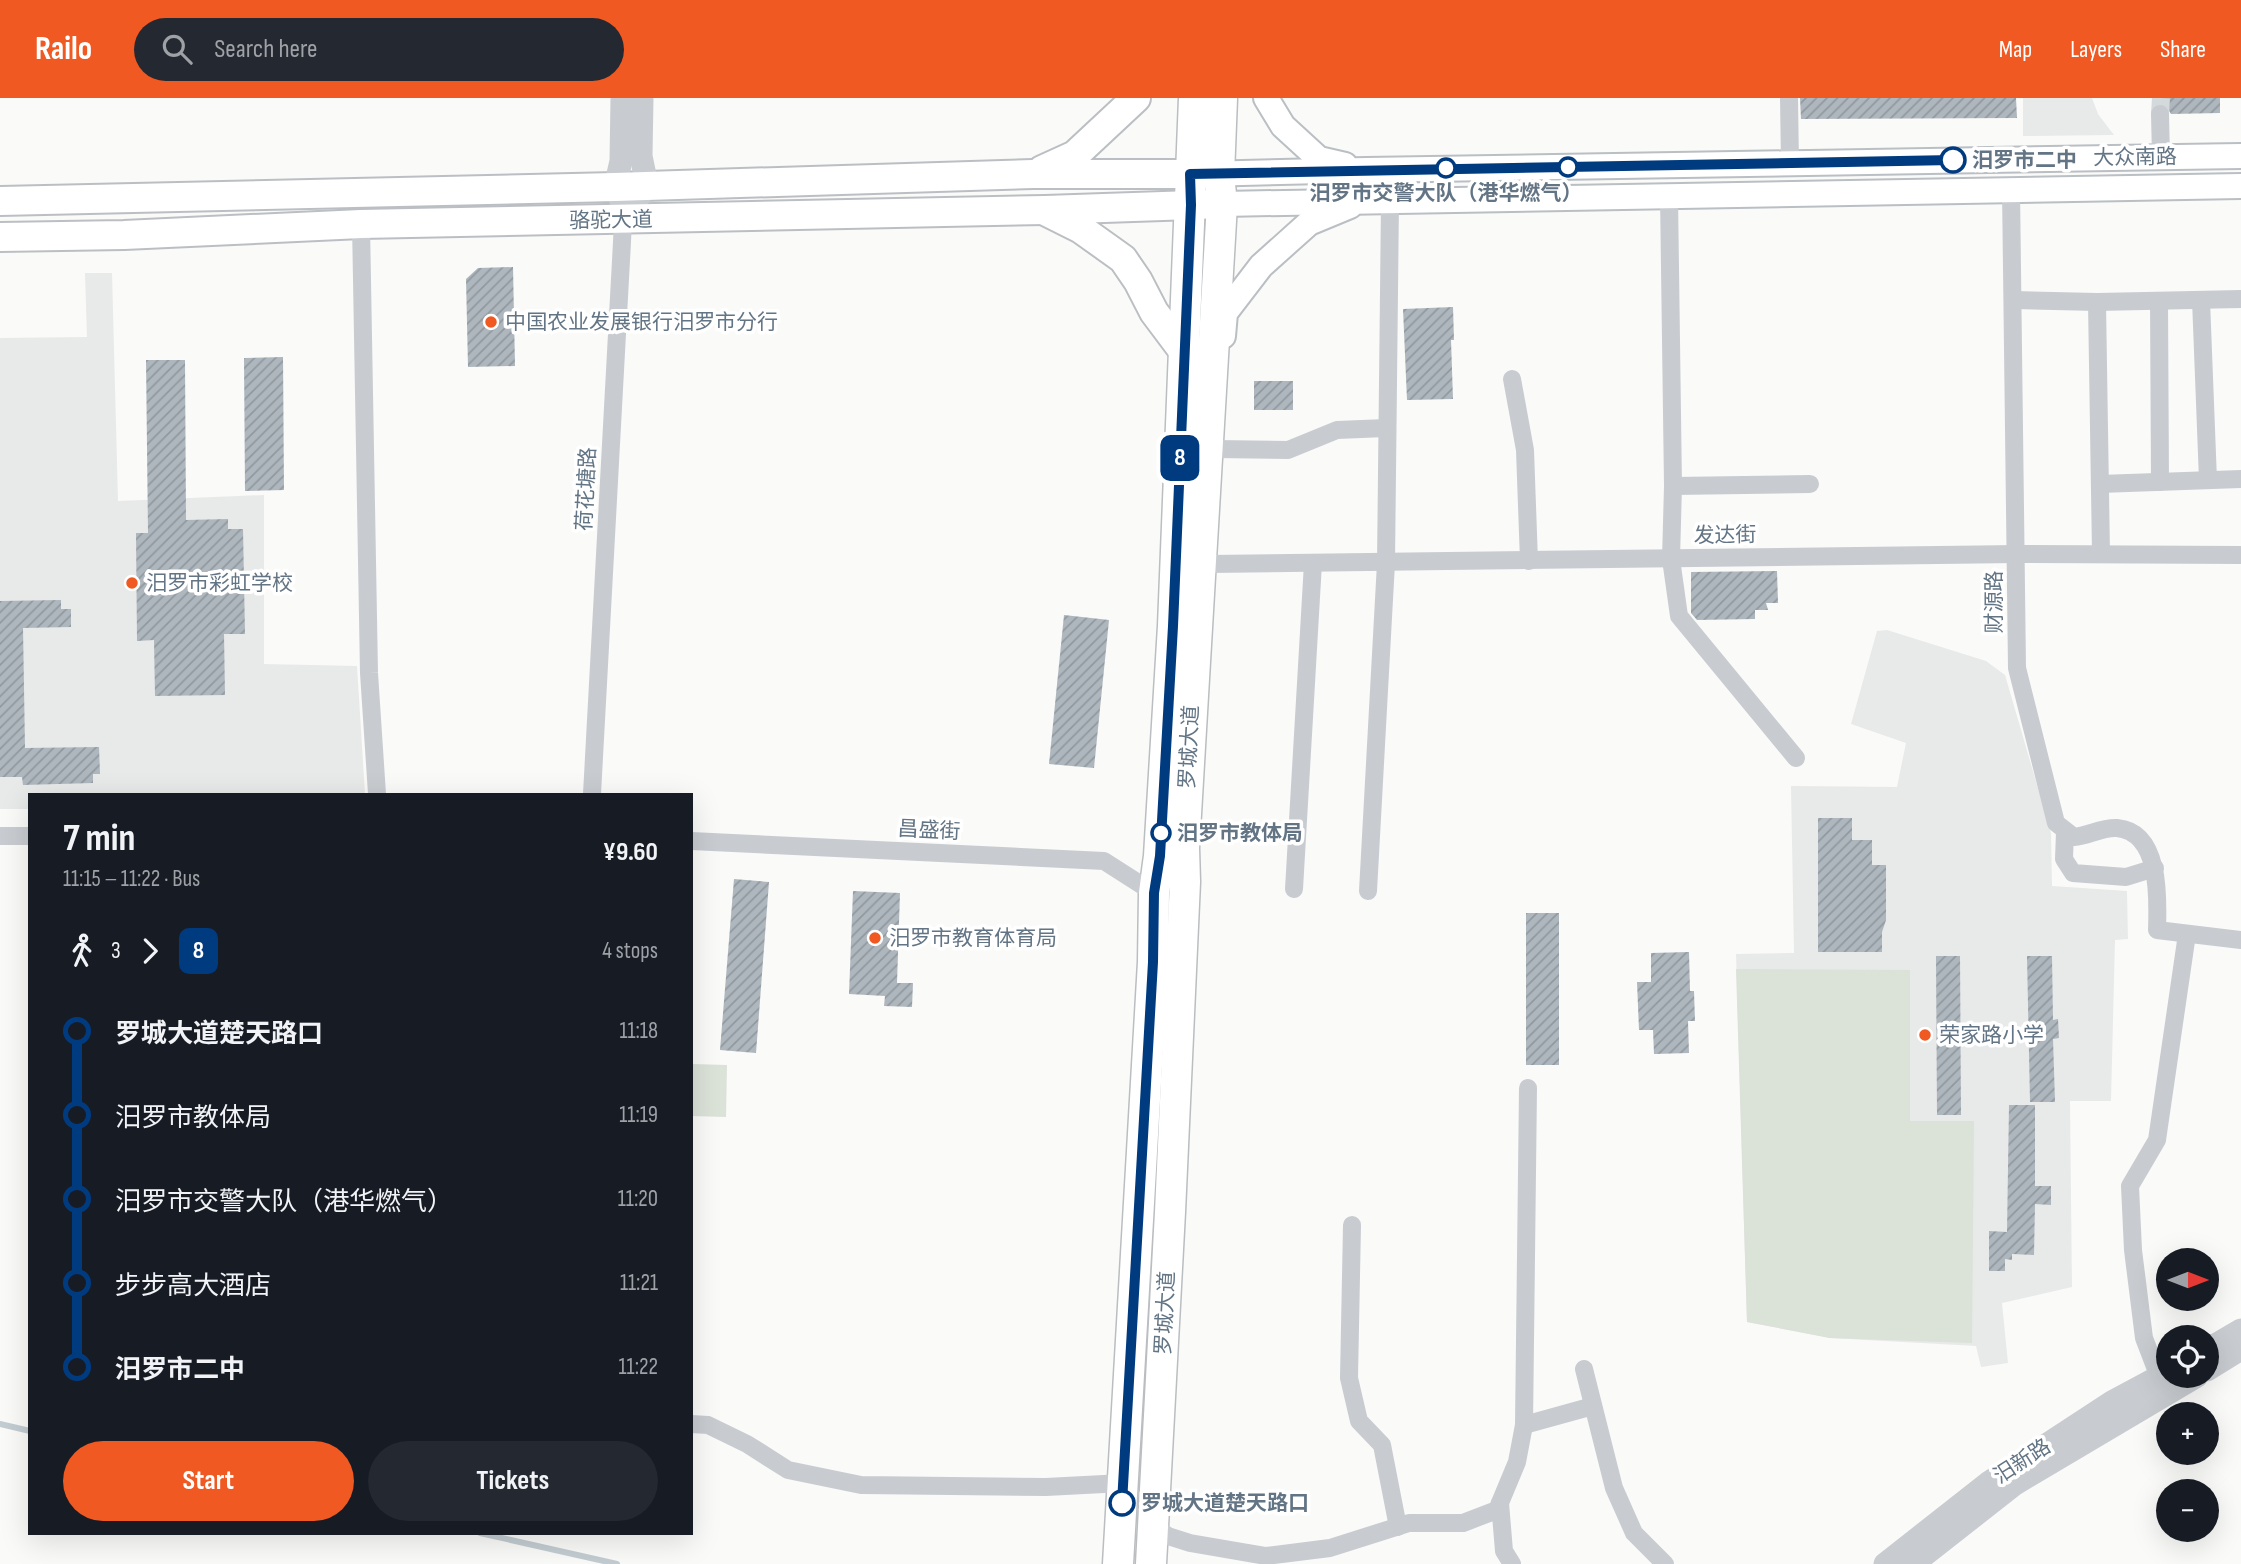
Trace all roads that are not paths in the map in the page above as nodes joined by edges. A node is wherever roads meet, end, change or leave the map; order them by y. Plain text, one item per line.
1 (622, 98) edge
2 (642, 98) edge
3 (1136, 98) edge
4 (1194, 98) edge
5 (1222, 98) edge
6 (1266, 98) edge
7 (1789, 98) edge
8 (2160, 114) tunnel mouth
9 (2241, 156) edge
10 (2161, 157) junction
11 (1790, 163) junction
12 (1366, 170) junction
13 (1033, 174) junction
14 (1204, 174) junction
15 (647, 185) junction
16 (2241, 186) edge
17 (615, 187) junction
18 (2011, 189) junction
19 (1669, 195) junction
20 (0, 201) edge
21 (1364, 201) junction
22 (1390, 201) junction
23 (1222, 204) junction
24 (1191, 205) junction
25 (1045, 210) junction
26 (623, 220) junction
27 (361, 224) junction
28 (0, 237) edge
29 (2241, 299) edge
30 (2014, 300) junction
31 (2201, 300) junction
32 (2159, 301) junction
33 (2097, 302) junction
34 (1184, 352) junction
35 (1512, 379) dead end
36 (1386, 428) junction
37 (1214, 449) junction
38 (2241, 479) edge
39 (2208, 480) junction
40 (2160, 482) junction
41 (1810, 484) dead end
42 (2100, 484) junction
43 (1673, 486) junction
44 (2017, 554) junction
45 (2101, 554) junction
46 (2241, 555) edge
47 (1671, 559) junction
48 (1529, 561) junction
49 (1313, 563) junction
50 (1385, 563) junction
51 (1209, 564) junction
52 (1197, 600) junction
53 (1796, 758) dead end
54 (377, 793) edge
55 (592, 793) edge
56 (2065, 832) junction
57 (0, 836) edge
58 (28, 836) edge
59 (693, 841) edge
60 (2155, 868) junction
61 (1294, 889) dead end
62 (1368, 891) dead end
63 (1154, 893) junction
64 (2187, 934) junction
65 (2241, 940) edge
66 (1528, 1088) dead end
67 (1352, 1225) dead end
68 (2241, 1330) edge
69 (2219, 1343) edge
70 (2241, 1349) edge
71 (2156, 1360) edge
72 (2219, 1363) edge
73 (1584, 1369) dead end
74 (2156, 1378) edge
75 (2177, 1388) edge
76 (1593, 1406) junction
77 (693, 1424) edge
78 (1524, 1425) junction
79 (1123, 1483) junction
80 (1500, 1503) junction
81 (1153, 1526) junction
82 (1398, 1527) junction
83 (1118, 1564) edge
84 (1150, 1564) edge
85 (1512, 1564) edge
86 (1665, 1564) edge
87 (1885, 1564) edge
88 (1913, 1564) edge

1 - 17 street
2 - 15 street
3 - 13 main road
4 - 14 highway, 罗城大道
5 - 14 highway, 罗城大道
6 - 12 main road
7 - 11 street
8 - 10 street
9 - 10 main road, 大众南路
10 - 11 main road, 大众南路
11 - 12 main road, 大众南路
12 - 14 main road, 大众南路
13 - 14 main road, 骆驼大道
13 - 15 main road, 骆驼大道
14 - 23 highway, 罗城大道
14 - 24 highway, 罗城大道
15 - 17 main road, 骆驼大道
15 - 26 street
16 - 18 main road, 大众南路
17 - 20 main road, 骆驼大道
17 - 26 street, 荷花塘路
18 - 19 main road, 大众南路
18 - 30 street, 财源路
19 - 22 main road, 大众南路
19 - 43 street
21 - 22 main road, 大众南路
21 - 23 main road, 大众南路
21 - 37 main road
22 - 36 street
23 - 24 main road, 骆驼大道
23 - 52 highway, 罗城大道
24 - 25 main road, 骆驼大道
24 - 34 highway, 罗城大道
25 - 26 main road, 骆驼大道
25 - 34 main road
26 - 27 main road, 骆驼大道
26 - 55 street, 荷花塘路
27 - 28 main road, 骆驼大道
27 - 54 street
29 - 31 street
30 - 33 street
30 - 44 street, 财源路
31 - 32 street
31 - 39 street
32 - 33 street
32 - 40 street
33 - 42 street
34 - 63 highway, 罗城大道
35 - 48 street
36 - 37 street
36 - 50 street
37 - 51 main road
38 - 39 street
39 - 40 street
40 - 42 street
41 - 43 street
42 - 45 street
43 - 47 street
44 - 45 street, 发达街
44 - 47 street, 发达街
44 - 56 street, 财源路
45 - 46 street, 发达街
47 - 48 street, 发达街
47 - 53 street
48 - 50 street, 发达街
49 - 50 street, 发达街
49 - 51 street, 发达街
49 - 61 street
50 - 62 street
51 - 52 main road
52 - 81 highway, 罗城大道
56 - 60 street
56 - 60 street, 财源路
57 - 58 street
59 - 63 street, 昌盛街
60 - 64 street
63 - 79 highway, 罗城大道
64 - 65 street
64 - 71 street
66 - 78 street
67 - 82 street
68 - 69 street
70 - 72 street
73 - 76 street
74 - 87 street, 汨新路
75 - 88 street
76 - 78 street
76 - 86 street
77 - 79 street
78 - 80 street
79 - 83 highway, 罗城大道
80 - 82 street
80 - 85 street
81 - 82 street
81 - 84 highway, 罗城大道

